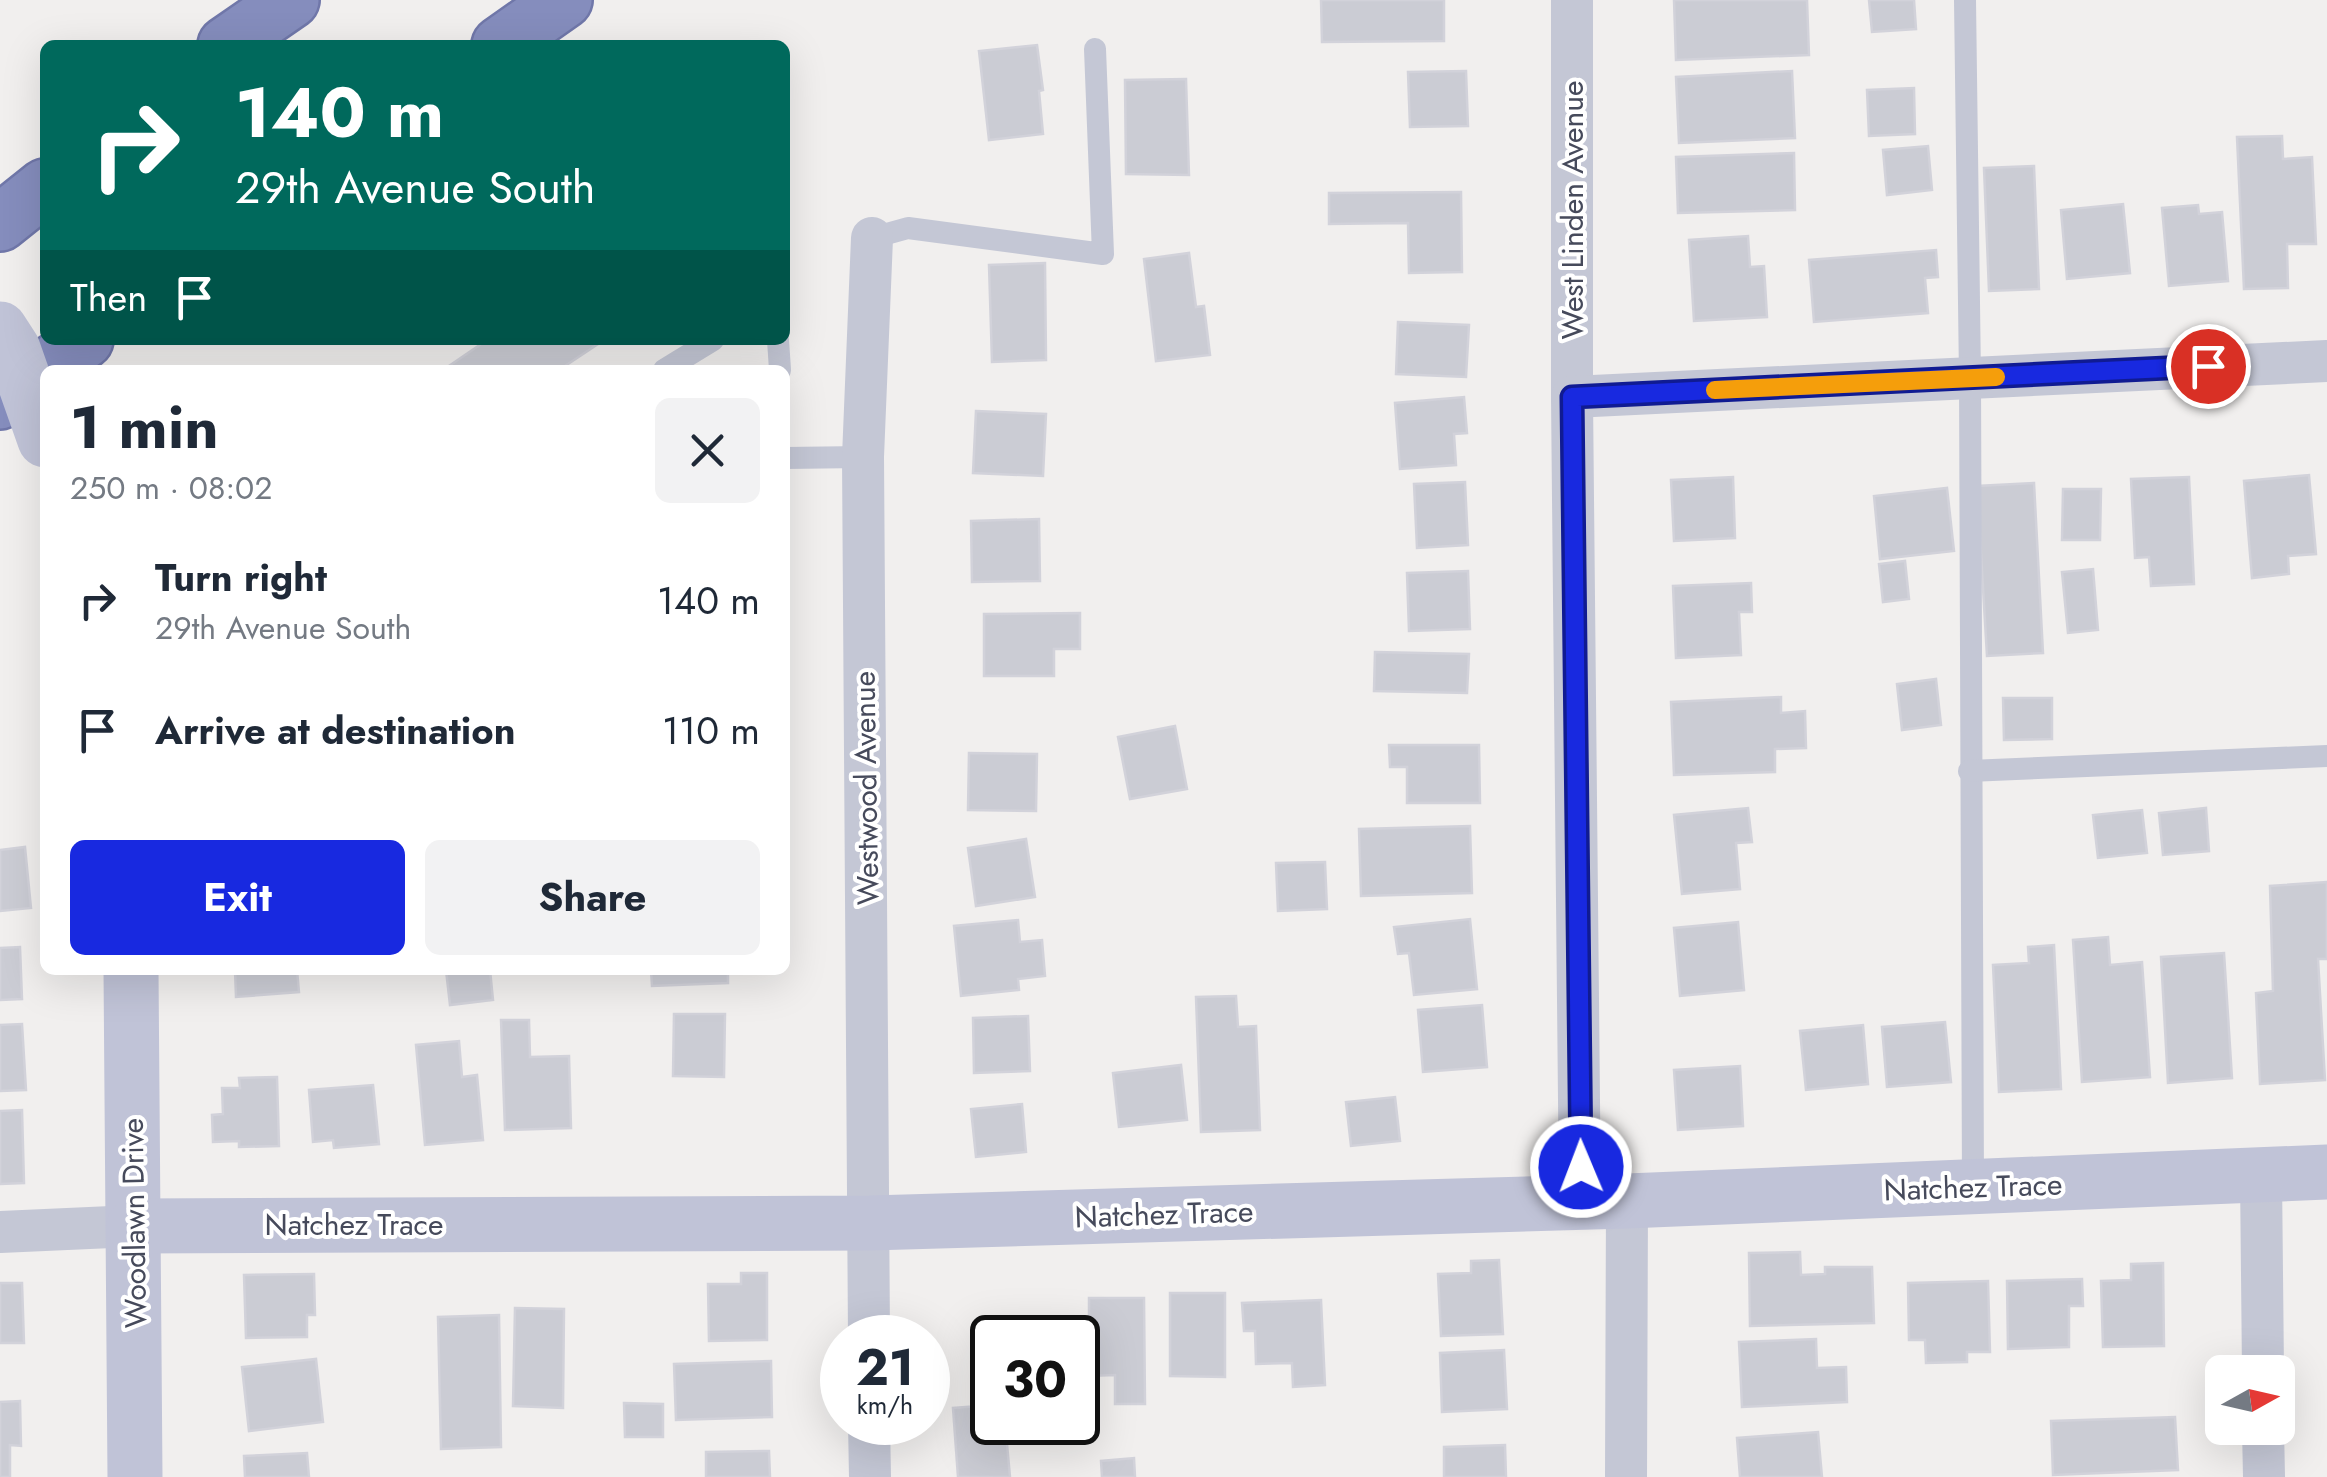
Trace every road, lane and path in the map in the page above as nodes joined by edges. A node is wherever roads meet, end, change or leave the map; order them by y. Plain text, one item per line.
1 (291, 0) edge
2 (564, 0) edge
3 (1572, 0) edge
4 (1965, 0) edge
5 (233, 40) edge
6 (507, 40) edge
7 (1094, 50) dead end
8 (40, 191) edge
9 (0, 223) edge
10 (872, 238) joint
11 (0, 328) edge
12 (78, 345) edge
13 (705, 345) edge
14 (2327, 361) edge
15 (50, 365) edge
16 (672, 365) edge
17 (40, 372) edge
18 (1970, 378) junction
19 (1572, 397) junction
20 (0, 401) edge
21 (40, 426) edge
22 (790, 451) edge
23 (862, 457) junction
24 (2327, 756) edge
25 (1969, 771) junction
26 (131, 975) edge
27 (2327, 1172) edge
28 (2260, 1175) junction
29 (1973, 1187) junction
30 (1604, 1201) junction
31 (870, 1223) junction
32 (134, 1226) junction
33 (0, 1232) edge
34 (869, 1315) edge
35 (2263, 1355) edge
36 (870, 1445) edge
37 (2264, 1445) edge
38 (136, 1477) edge
39 (870, 1477) edge
40 (1626, 1477) edge
41 (2264, 1477) edge

1 - 5 highway
2 - 6 highway
3 - 19 street, West Linden Avenue
4 - 18 lane
7 - 10 lane
8 - 9 highway
10 - 23 street, Westwood Avenue
11 - 21 main road, bridge
12 - 15 highway
13 - 16 lane
14 - 18 street
17 - 20 highway
18 - 19 street
18 - 25 lane
19 - 30 street, West Linden Avenue
22 - 23 lane
23 - 31 street, Westwood Avenue
24 - 25 lane
25 - 29 lane
26 - 32 main road, Woodlawn Drive
27 - 28 main road, Natchez Trace
28 - 29 main road, Natchez Trace
28 - 35 street
29 - 30 main road, Natchez Trace
30 - 31 main road, Natchez Trace
30 - 40 street, West Linden Avenue
31 - 32 main road, Natchez Trace
31 - 34 street, Westwood Avenue
32 - 33 street, Natchez Trace
32 - 38 main road, Woodlawn Drive
36 - 39 street
37 - 41 street

